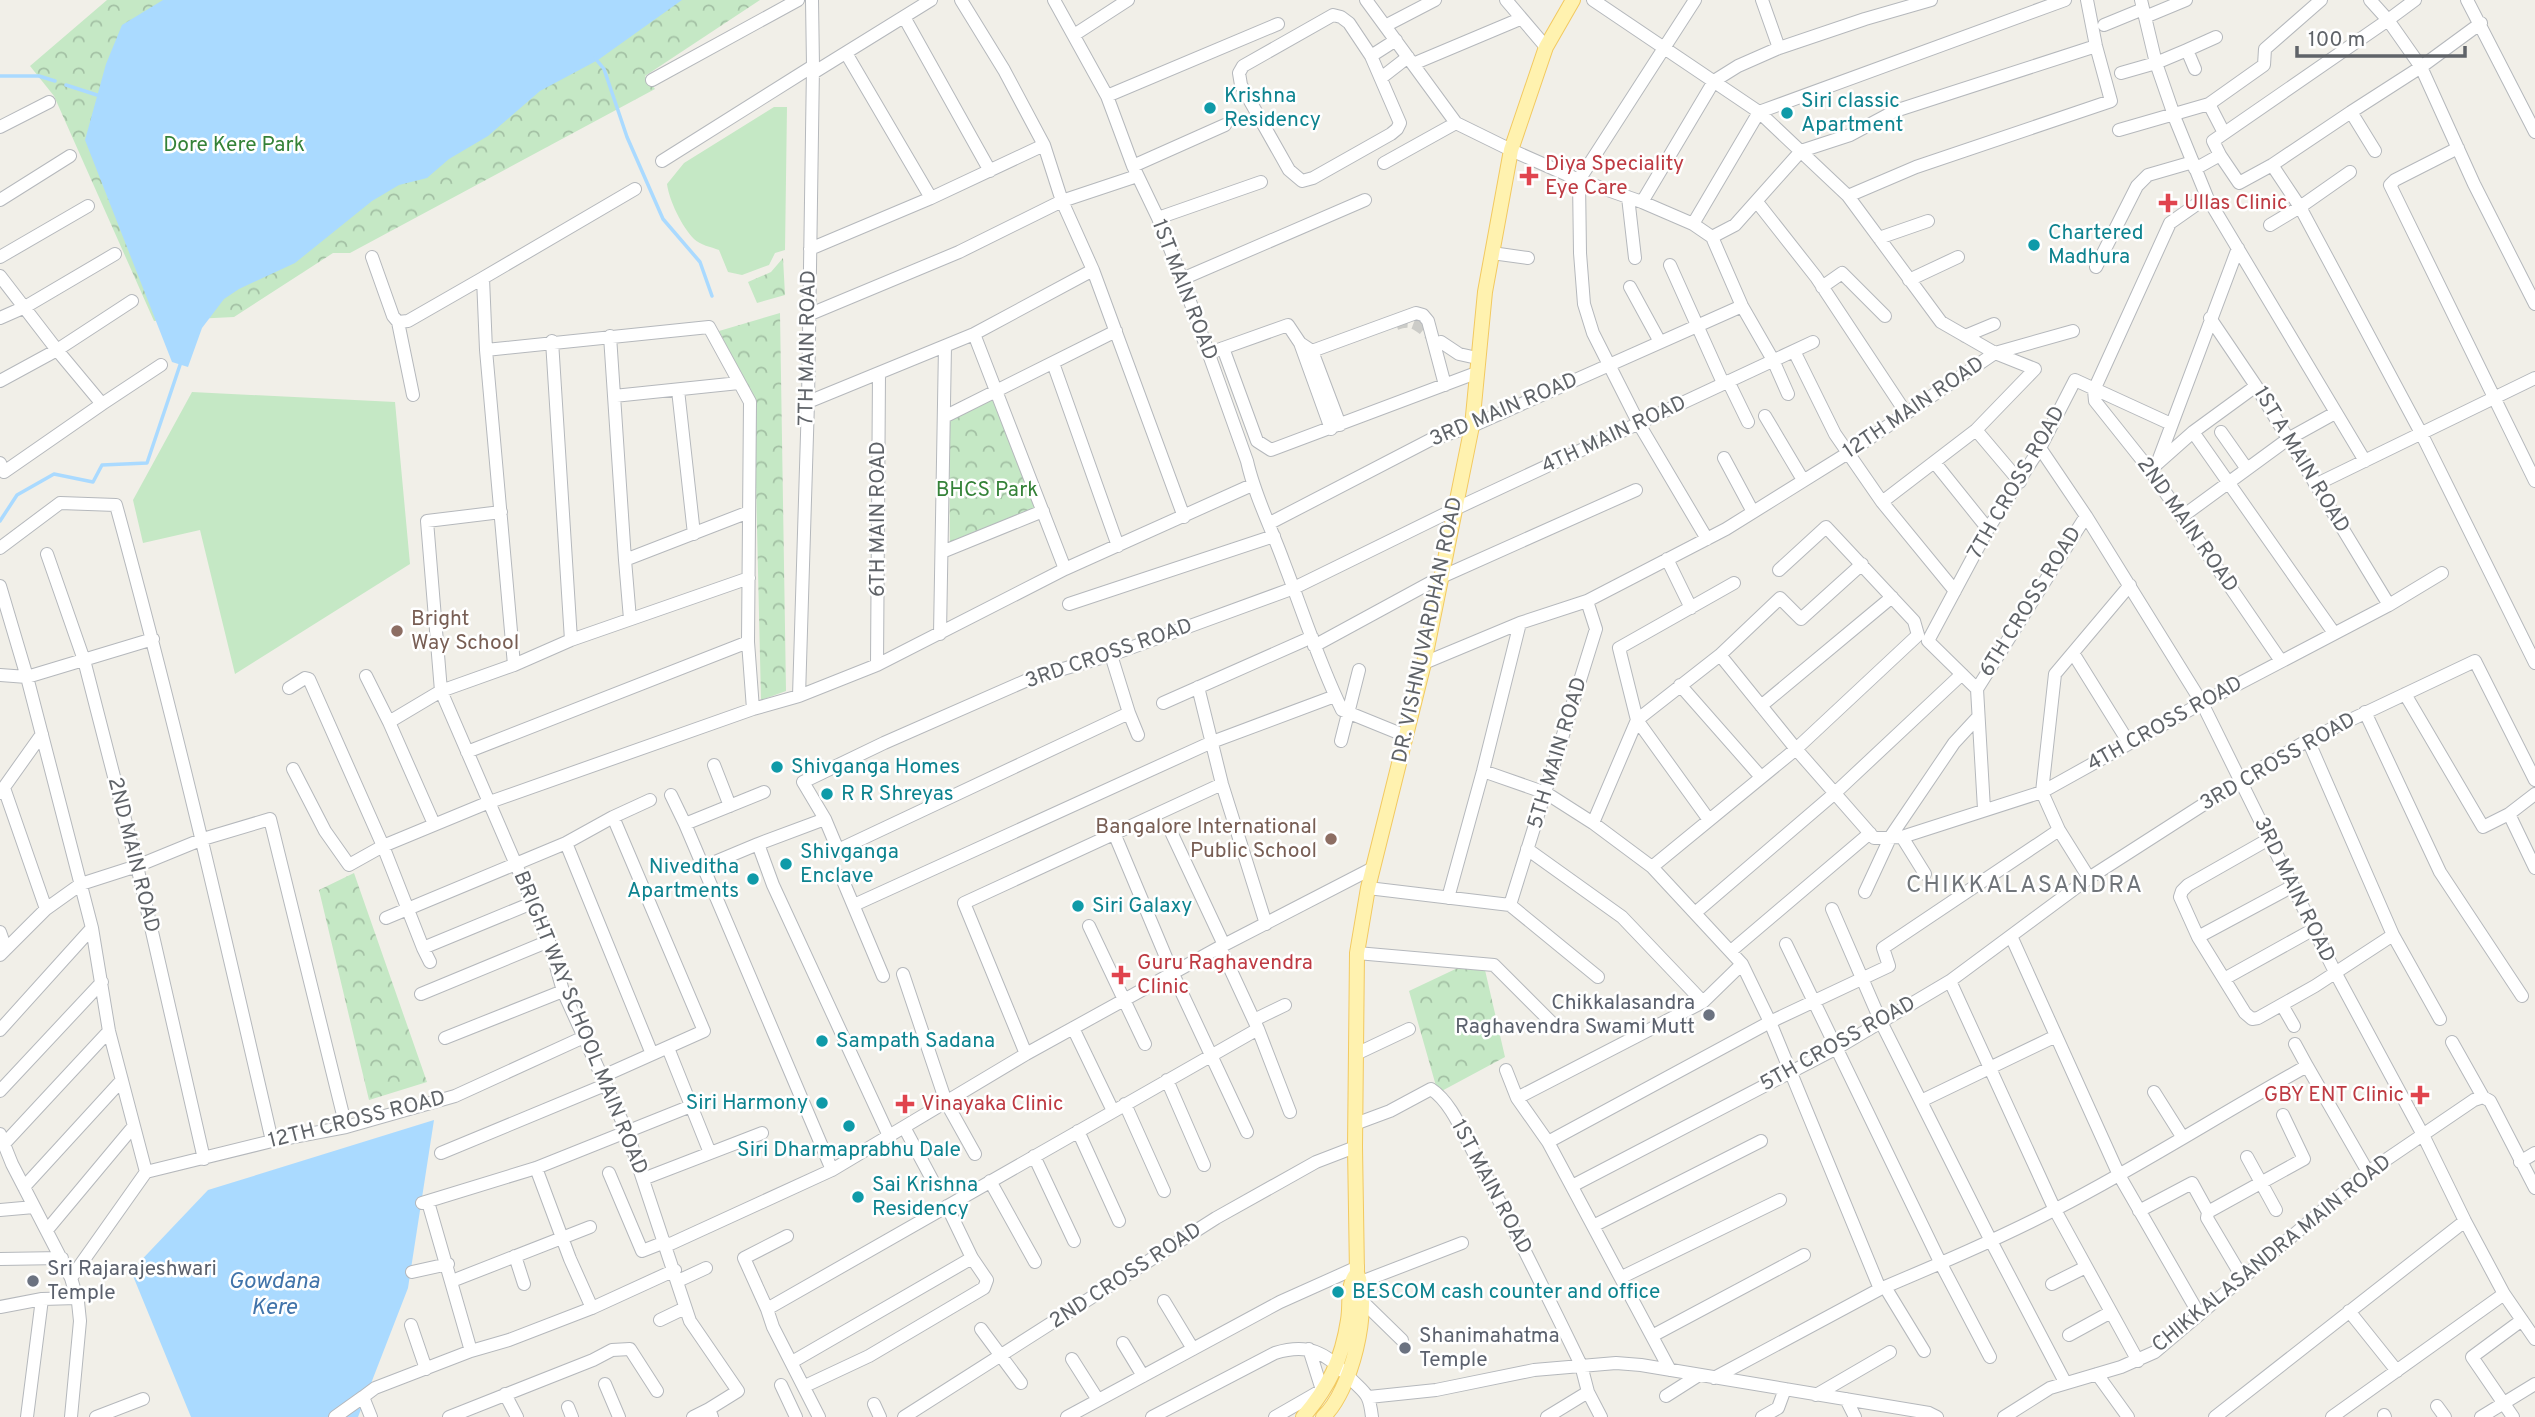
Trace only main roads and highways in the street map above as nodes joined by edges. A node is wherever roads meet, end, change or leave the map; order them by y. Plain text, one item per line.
1 (1573, 0) edge
2 (1359, 1274) junction
3 (1303, 1417) edge
4 (1323, 1417) edge

1 - 2 main road, DR. VISHNUVARDHAN ROAD
2 - 3 main road, DR. VISHNUVARDHAN ROAD
2 - 4 main road, DR. VISHNUVARDHAN ROAD

